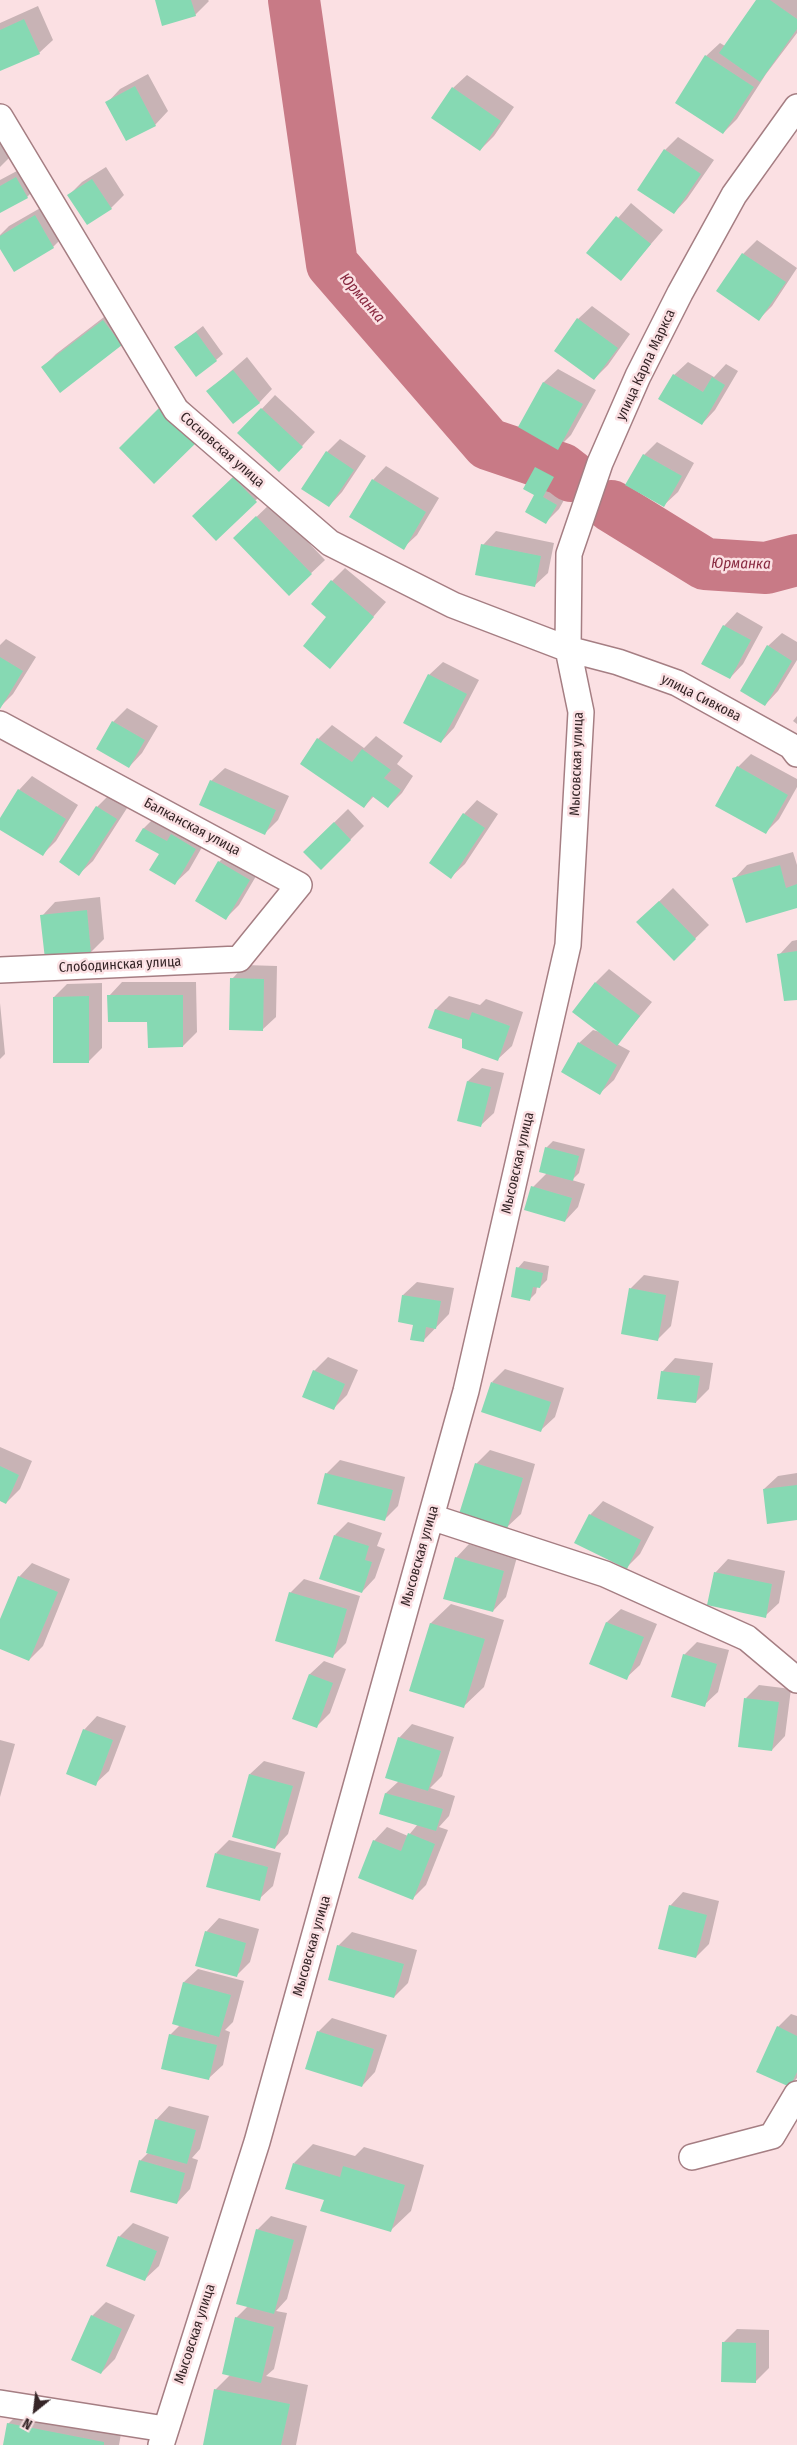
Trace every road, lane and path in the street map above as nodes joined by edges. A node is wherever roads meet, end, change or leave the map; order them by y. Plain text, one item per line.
1 (797, 107) edge
2 (0, 117) edge
3 (568, 649) junction
4 (0, 724) edge
5 (797, 754) edge
6 (239, 959) joint
7 (0, 970) edge
8 (431, 1517) junction
9 (797, 1680) edge
10 (797, 2094) edge
11 (692, 2157) dead end
12 (0, 2403) edge
13 (162, 2437) edge

1 - 3 street, улица Карла Маркса
2 - 3 street, Сосновская улица
3 - 5 street, улица Сивкова
3 - 8 street, Мысовская улица
4 - 6 street, Балканская улица
6 - 7 street, Слободинская улица
8 - 9 street
8 - 13 street, Мысовская улица
10 - 11 street
12 - 13 street

